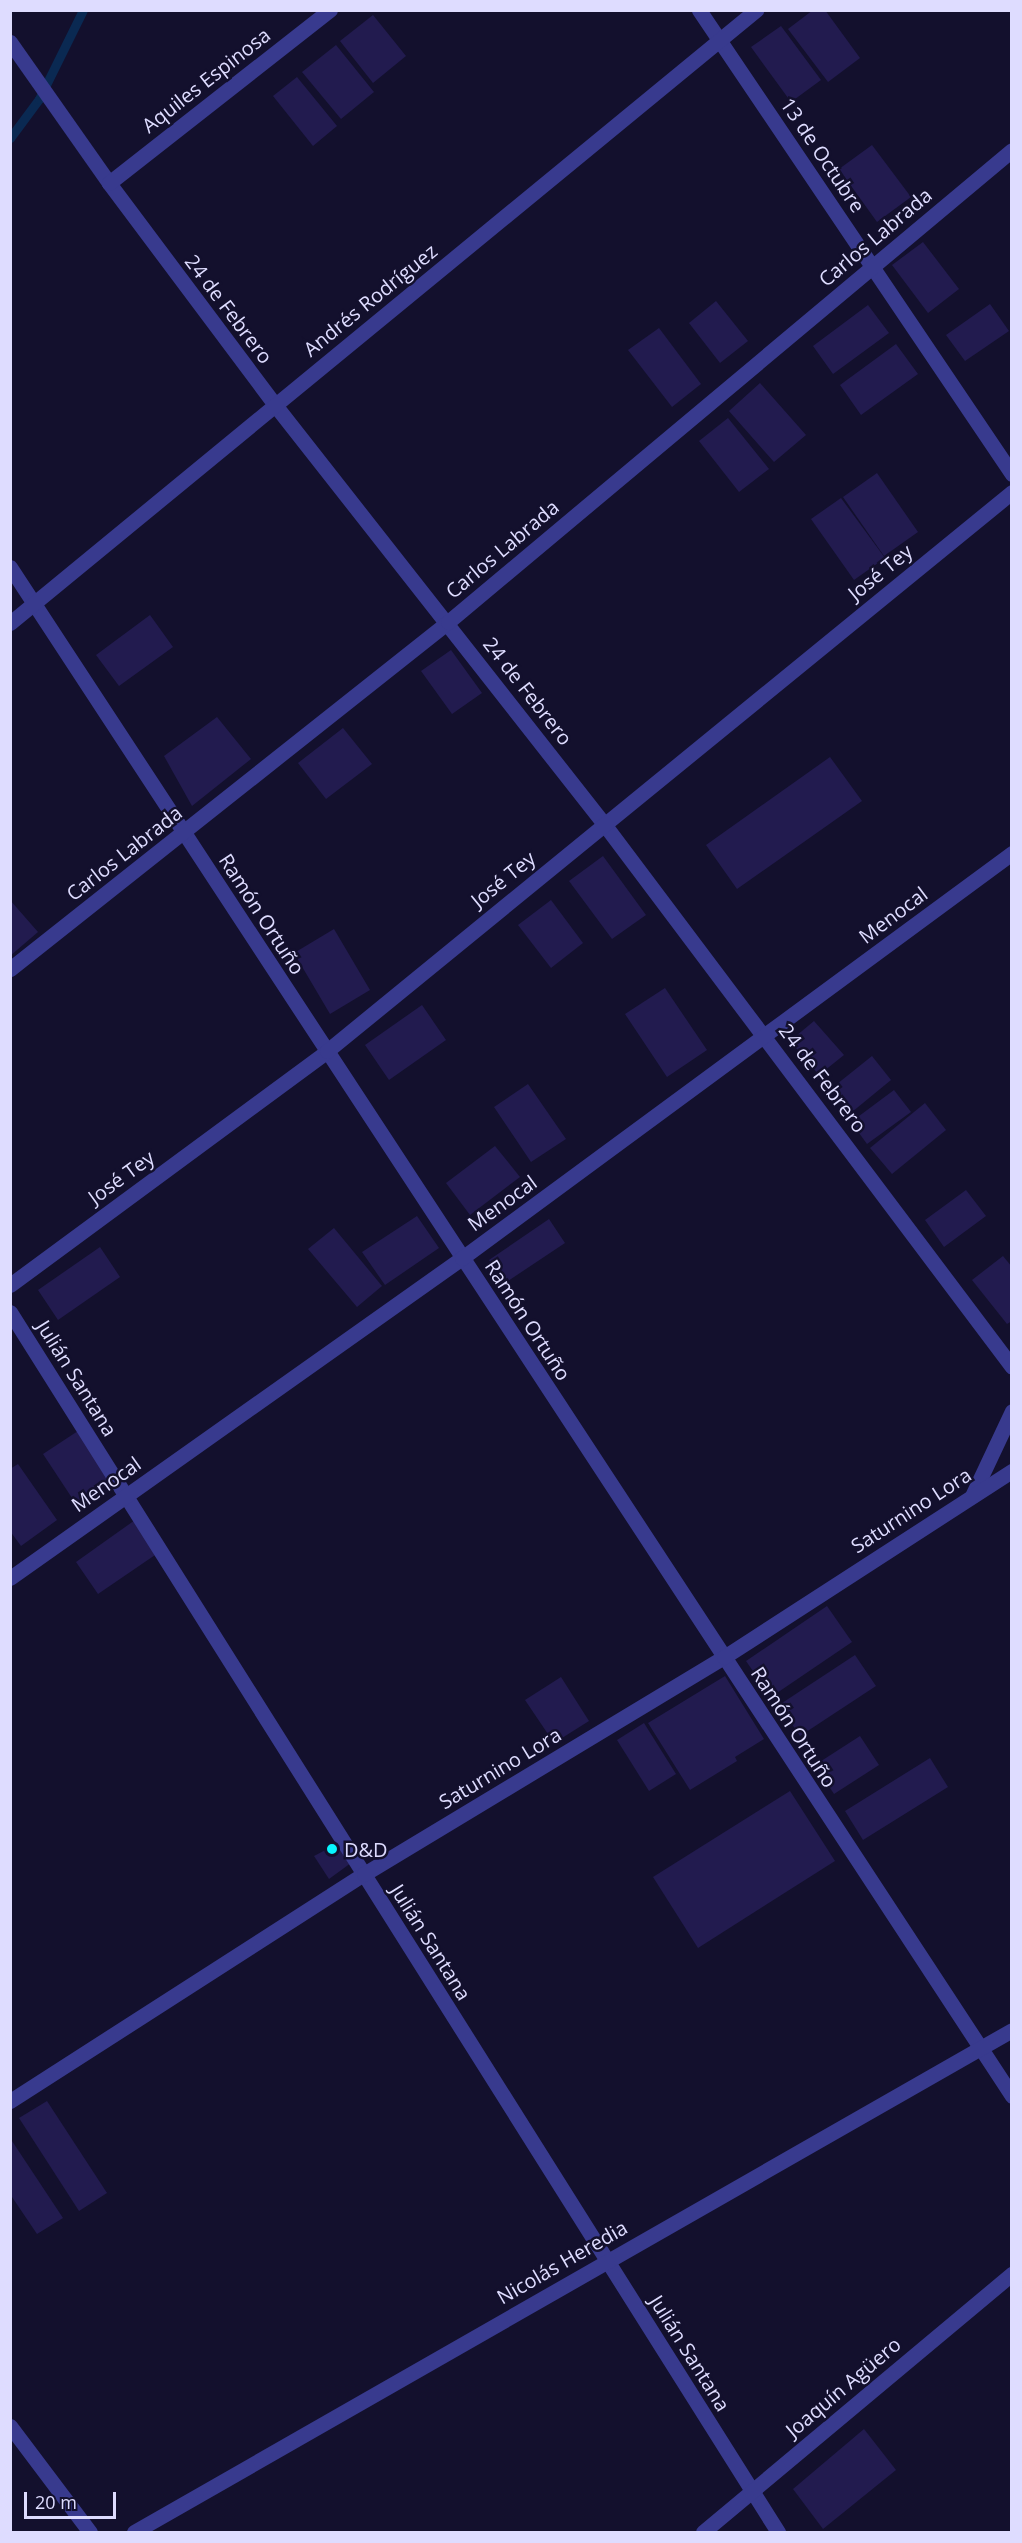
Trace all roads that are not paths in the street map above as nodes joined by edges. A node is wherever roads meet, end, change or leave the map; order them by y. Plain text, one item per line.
1 (330, 10) edge
2 (699, 10) edge
3 (756, 10) edge
4 (719, 40) junction
5 (14, 46) edge
6 (1011, 150) edge
7 (109, 183) junction
8 (873, 266) junction
9 (275, 405) junction
10 (1011, 474) edge
11 (1011, 492) edge
12 (10, 567) edge
13 (34, 604) junction
14 (447, 622) junction
15 (10, 623) edge
16 (604, 824) junction
17 (184, 833) junction
18 (1011, 853) edge
19 (10, 969) edge
20 (766, 1037) junction
21 (327, 1051) junction
22 (462, 1258) junction
23 (10, 1285) edge
24 (10, 1312) edge
25 (1011, 1367) edge
26 (1011, 1411) edge
27 (1011, 1471) edge
28 (125, 1495) junction
29 (972, 1496) junction
30 (10, 1578) edge
31 (724, 1657) junction
32 (364, 1875) junction
33 (1011, 2030) edge
34 (981, 2048) junction
35 (1011, 2096) edge
36 (10, 2101) edge
37 (607, 2260) junction
38 (1011, 2274) edge
39 (10, 2426) edge
40 (752, 2491) junction
41 (90, 2532) edge
42 (134, 2532) edge
43 (702, 2532) edge
44 (778, 2532) edge

1 - 7 street, Aquiles Espinosa
2 - 4 street, 13 de Octubre
3 - 4 street, Andrés Rodríguez
4 - 8 street, 13 de Octubre
4 - 9 street, Andrés Rodríguez
5 - 7 street, 24 de Febrero
6 - 8 street, Carlos Labrada
7 - 9 street, 24 de Febrero
8 - 10 street, 13 de Octubre
8 - 14 street, Carlos Labrada
9 - 13 street, Andrés Rodríguez
9 - 14 street, 24 de Febrero
11 - 16 street, José Tey
12 - 13 street, Ramón Ortuño
13 - 15 street, Andrés Rodríguez
13 - 17 street, Ramón Ortuño
14 - 16 street, 24 de Febrero
14 - 17 street, Carlos Labrada
16 - 20 street, 24 de Febrero
16 - 21 street, José Tey
17 - 19 street, Carlos Labrada
17 - 21 street, Ramón Ortuño
18 - 20 street, Menocal
20 - 22 street, Menocal
20 - 25 street, 24 de Febrero
21 - 22 street, Ramón Ortuño
21 - 23 street, José Tey
22 - 28 street, Menocal
22 - 31 street, Ramón Ortuño
24 - 28 street, Julián Santana
26 - 29 street
27 - 29 street, Saturnino Lora
28 - 30 street, Menocal
28 - 32 street, Julián Santana
29 - 31 street, Saturnino Lora
31 - 32 street, Saturnino Lora
31 - 34 street, Ramón Ortuño
32 - 36 street, Saturnino Lora
32 - 37 street, Julián Santana
33 - 34 street, Nicolás Heredia
34 - 35 street, Ramón Ortuño
34 - 37 street, Nicolás Heredia
37 - 40 street, Julián Santana
37 - 42 street, Nicolás Heredia
38 - 40 street, Joaquín Agüero
39 - 41 street
40 - 43 street, Joaquín Agüero
40 - 44 street, Julián Santana

